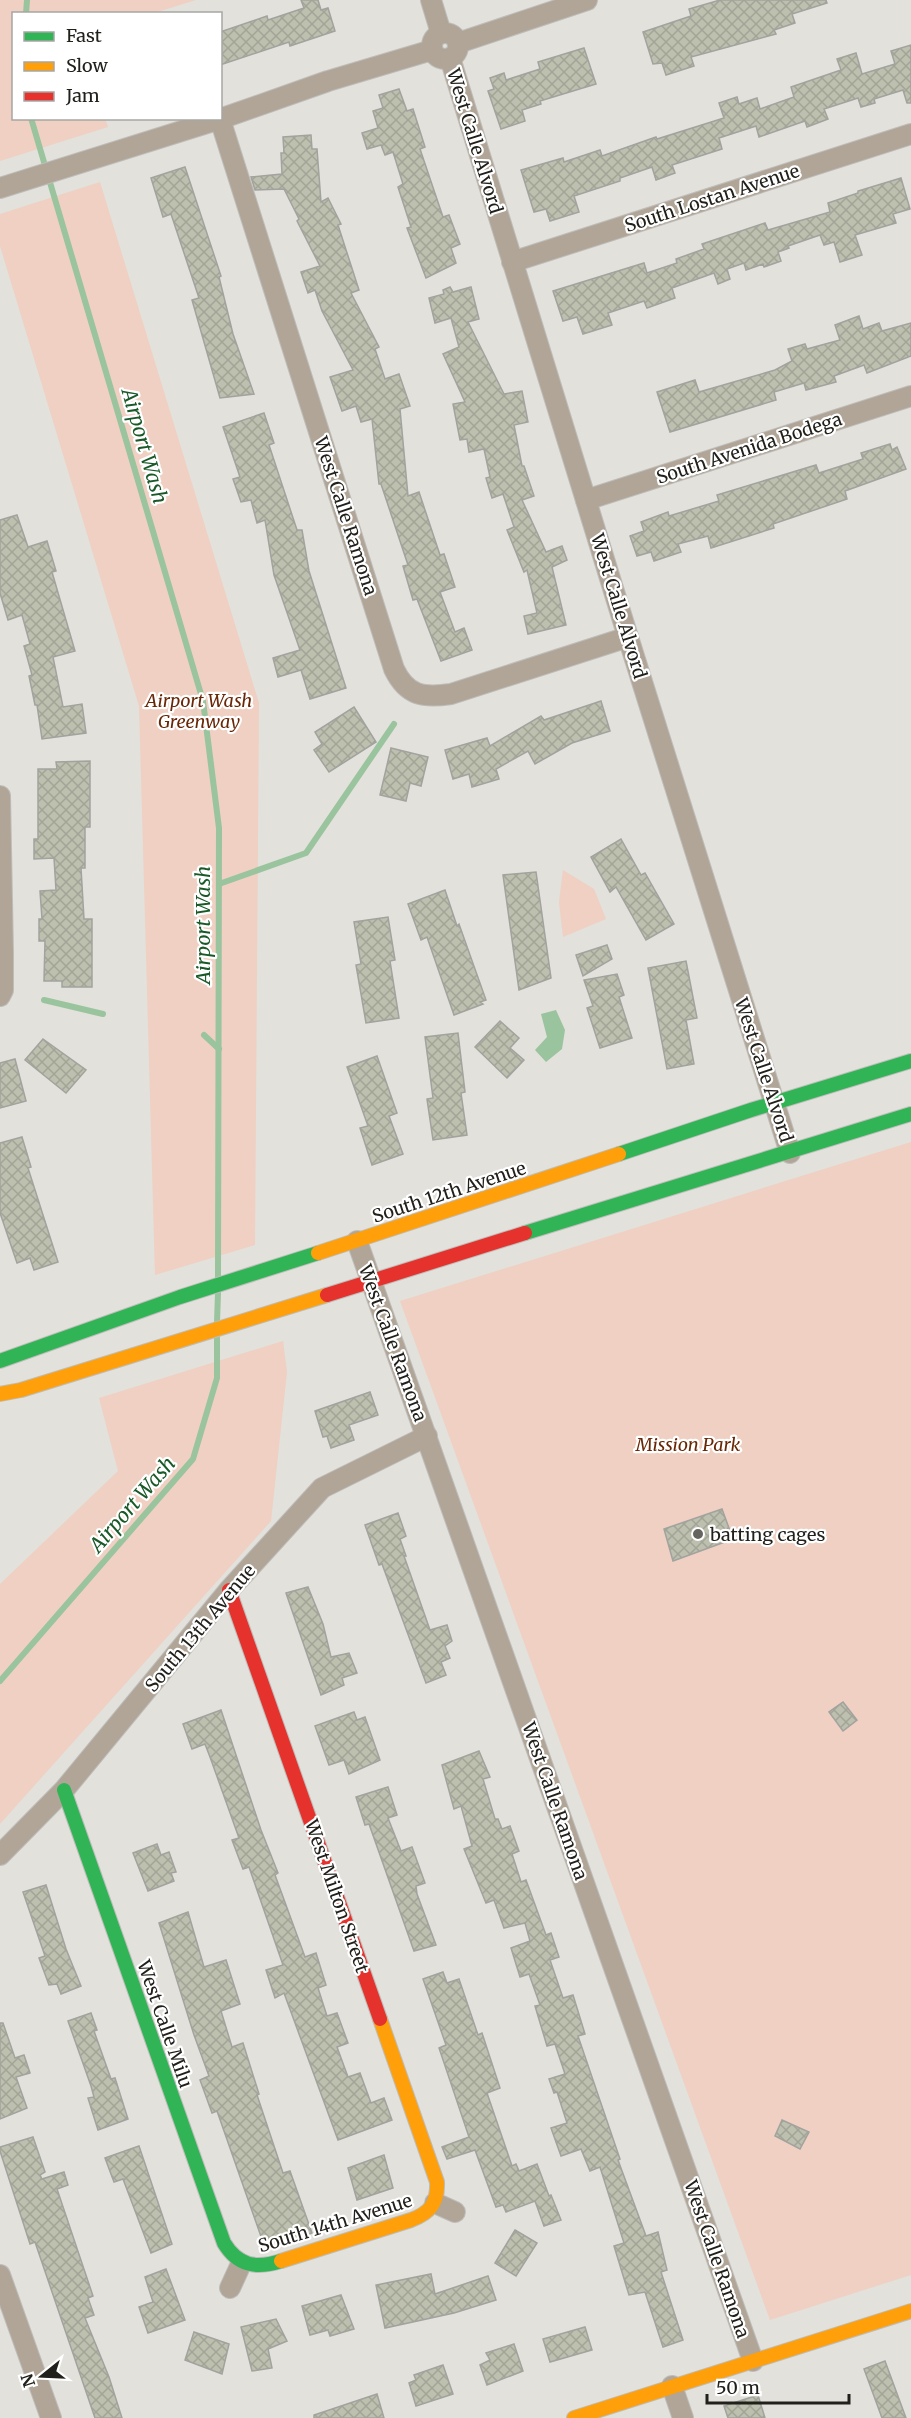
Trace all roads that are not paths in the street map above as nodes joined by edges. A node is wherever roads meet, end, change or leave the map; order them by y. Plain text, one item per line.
1 (431, 0) edge
2 (587, 0) edge
3 (445, 46) junction
4 (222, 118) edge
5 (217, 120) edge
6 (220, 120) edge
7 (911, 134) edge
8 (9, 185) edge
9 (512, 262) junction
10 (911, 396) edge
11 (586, 500) junction
12 (628, 637) junction
13 (0, 796) edge
14 (0, 996) edge
15 (911, 1061) edge
16 (773, 1103) junction
17 (911, 1114) edge
18 (790, 1152) junction
19 (357, 1242) junction
20 (373, 1282) junction
21 (1, 1355) edge
22 (0, 1395) edge
23 (427, 1436) junction
24 (229, 1590) junction
25 (64, 1790) junction
26 (0, 1855) edge
27 (435, 2203) junction
28 (455, 2212) dead end
29 (241, 2264) junction
30 (0, 2275) edge
31 (230, 2288) dead end
32 (911, 2311) edge
33 (753, 2361) junction
34 (672, 2386) junction
35 (51, 2418) edge
36 (574, 2418) edge
37 (683, 2418) edge

1 - 3 street, West Calle Alvord
2 - 3 street
3 - 4 street
3 - 9 street, West Calle Alvord
5 - 8 street
6 - 12 street, West Calle Ramona
7 - 9 street, South Lostan Avenue
9 - 11 street, West Calle Alvord
10 - 11 street, South Avenida Bodega
11 - 12 street, West Calle Alvord
12 - 16 street, West Calle Alvord
13 - 14 street
15 - 16 main road, South 12th Avenue
16 - 18 street, West Calle Alvord
16 - 19 main road, South 12th Avenue
17 - 18 main road
18 - 20 main road
19 - 20 street, West Calle Ramona
19 - 21 main road, South 12th Avenue
20 - 22 main road
20 - 23 street, West Calle Ramona
23 - 24 street, South 13th Avenue
23 - 33 street, West Calle Ramona
24 - 25 street, South 13th Avenue
24 - 27 main road, West Milton Street
25 - 26 street, South 13th Avenue
25 - 29 main road, West Calle Milu
27 - 28 street
27 - 29 main road, South 14th Avenue
29 - 31 street
30 - 35 street
32 - 33 main road
33 - 34 main road
34 - 36 main road
34 - 37 street

